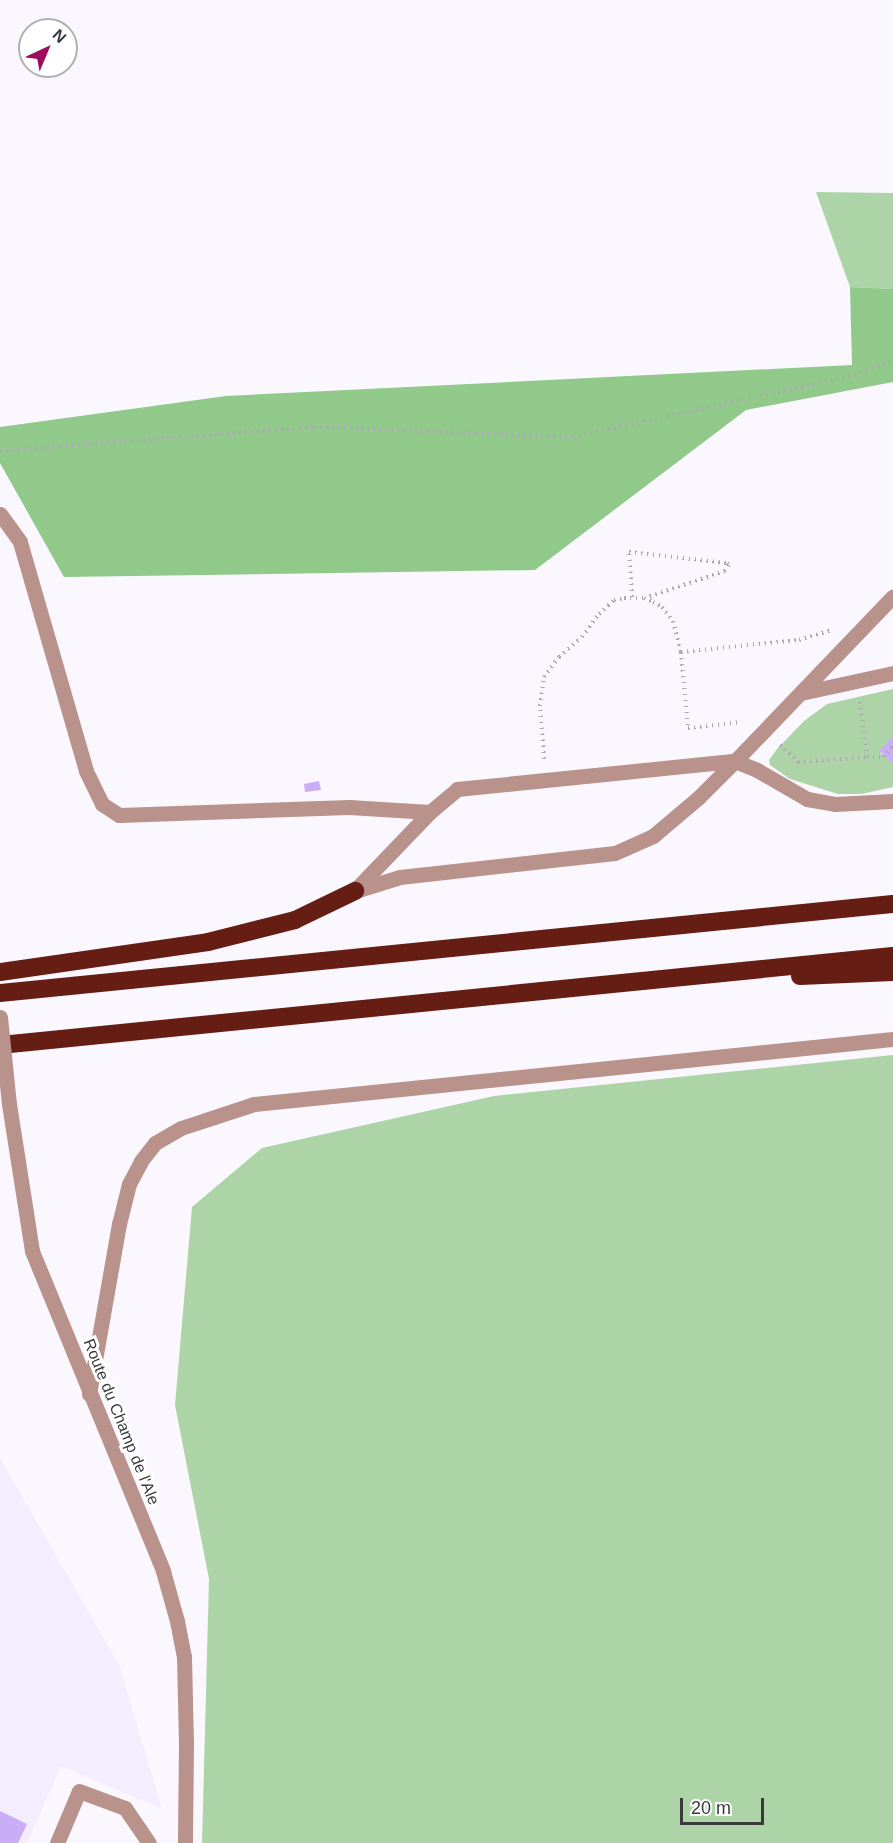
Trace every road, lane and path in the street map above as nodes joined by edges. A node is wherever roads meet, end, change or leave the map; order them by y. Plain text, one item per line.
1 (893, 360) edge
2 (0, 451) edge
3 (0, 514) edge
4 (893, 596) edge
5 (632, 597) junction
6 (644, 598) junction
7 (840, 626) dead end
8 (681, 652) junction
9 (893, 673) edge
10 (801, 693) junction
11 (859, 698) dead end
12 (744, 721) dead end
13 (780, 745) dead end
14 (893, 746) edge
15 (867, 757) junction
16 (735, 761) junction
17 (546, 781) junction
18 (893, 801) edge
19 (430, 812) junction
20 (355, 891) junction
21 (893, 904) edge
22 (893, 956) edge
23 (0, 972) edge
24 (893, 972) edge
25 (606, 985) junction
26 (0, 993) edge
27 (0, 1017) edge
28 (893, 1039) edge
29 (0, 1046) edge
30 (88, 1394) junction
31 (57, 1843) edge
32 (149, 1843) edge
33 (185, 1843) edge

1 - 2 path
3 - 19 street
4 - 10 street
5 - 6 path
5 - 6 path
5 - 17 path
6 - 8 path
7 - 8 path
8 - 12 path
9 - 10 street
10 - 16 street
11 - 15 path
13 - 15 path
14 - 15 path
16 - 17 street
16 - 18 street
16 - 20 street
17 - 19 street
19 - 20 street
20 - 23 highway
21 - 26 highway
22 - 25 highway
24 - 25 highway
25 - 29 highway
27 - 30 street, Route du Champ de l'Ale, bridge
28 - 30 street
30 - 33 street, Route du Champ de l'Ale
31 - 32 street

